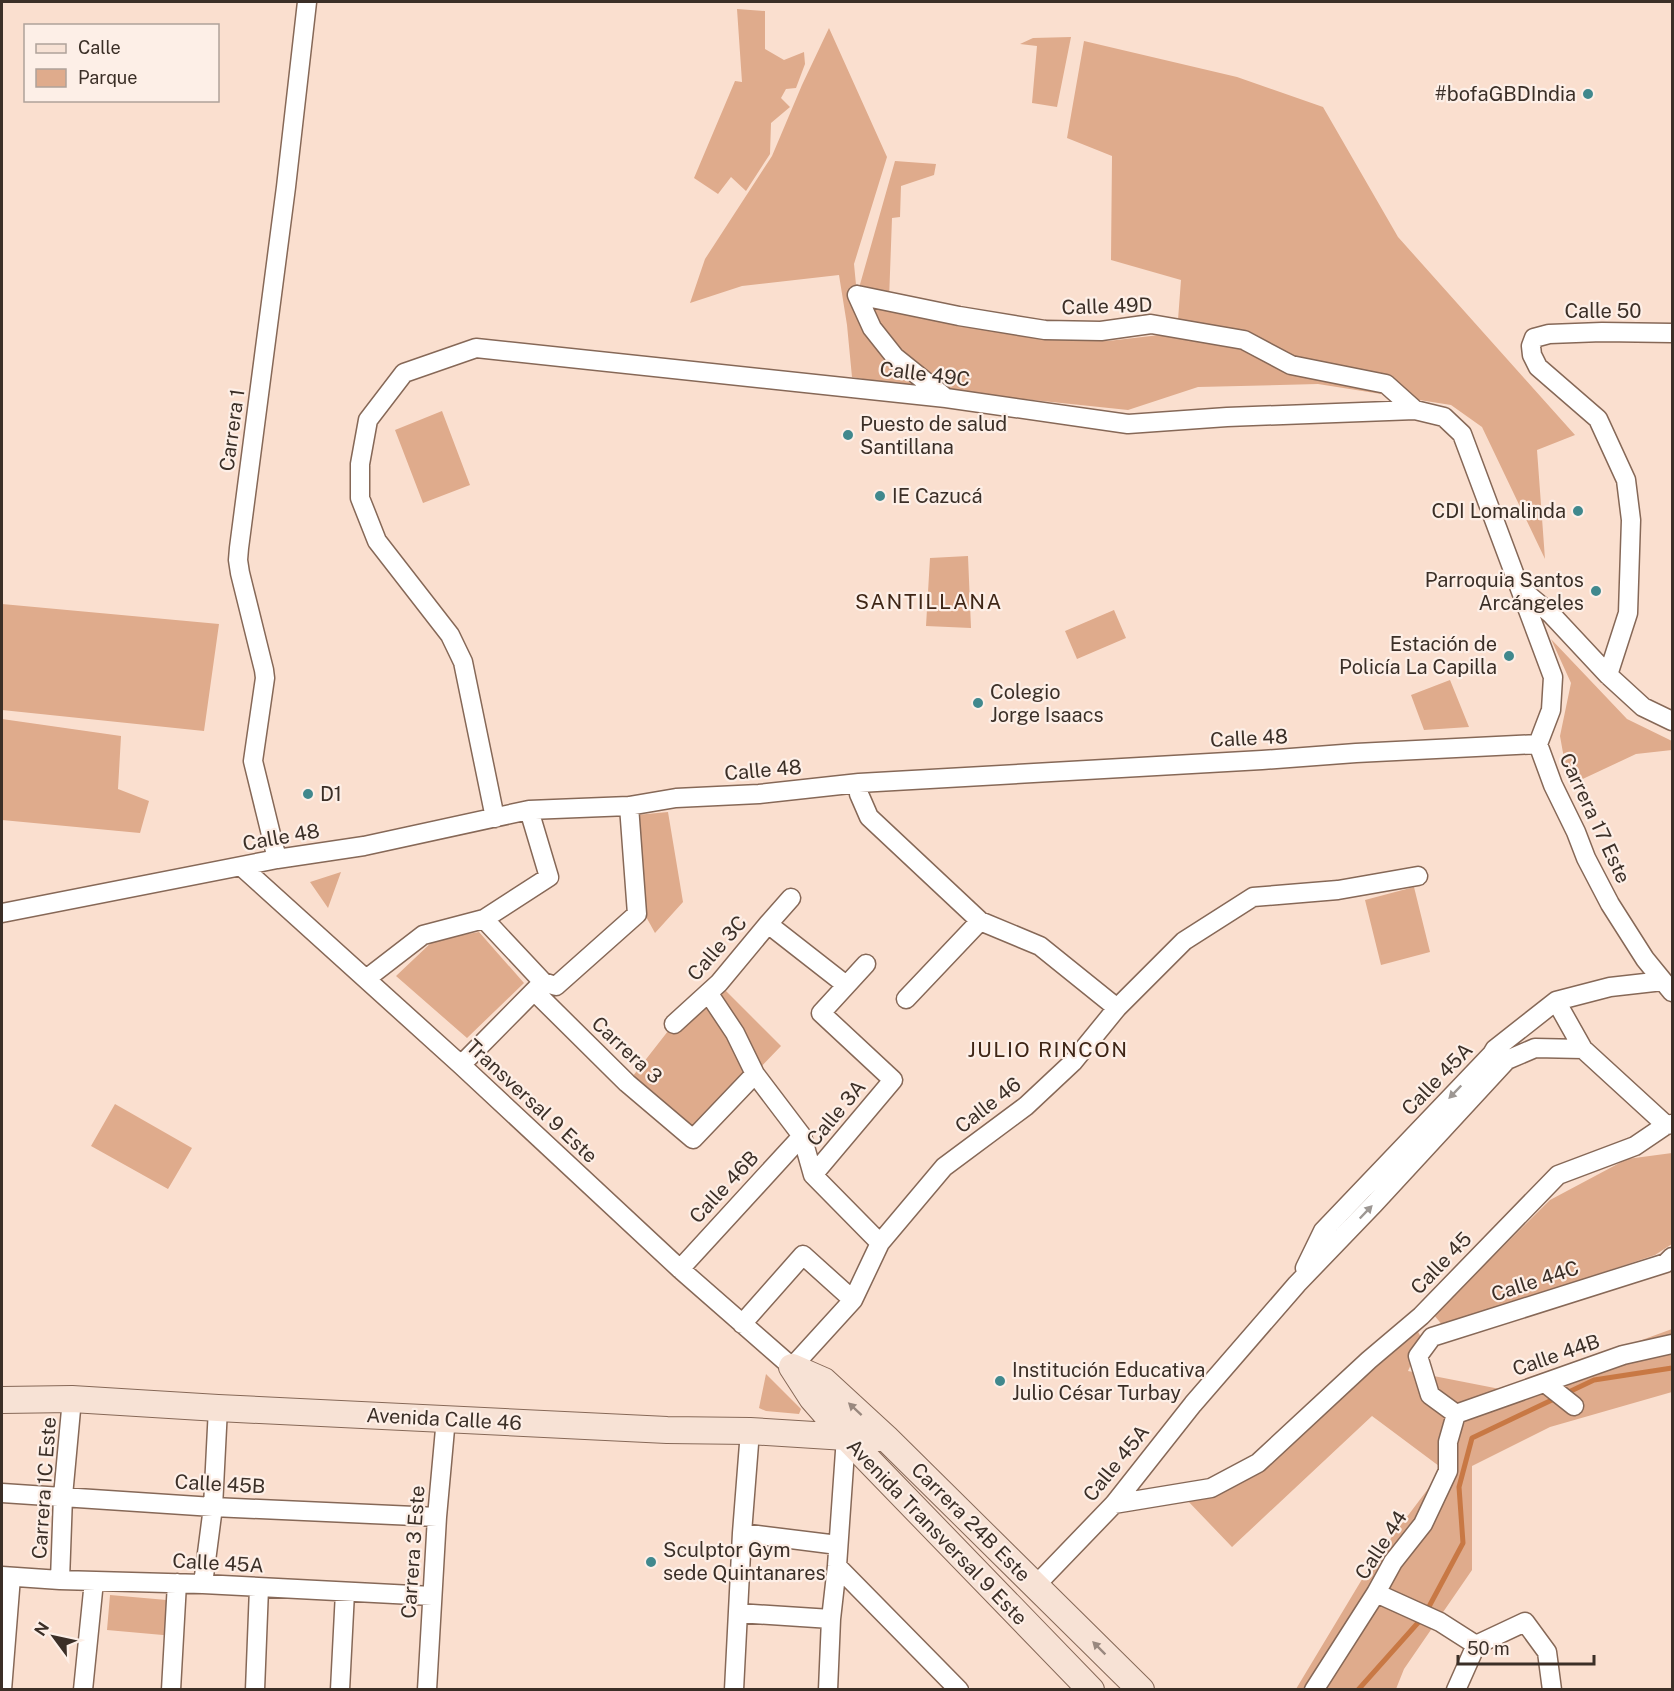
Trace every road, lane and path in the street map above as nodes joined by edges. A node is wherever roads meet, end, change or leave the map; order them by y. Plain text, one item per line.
1 (307, 2) edge
2 (1672, 332) edge
3 (946, 398) junction
4 (1415, 410) junction
5 (1444, 417) joint
6 (1520, 588) junction
7 (1608, 675) junction
8 (1672, 722) edge
9 (1538, 744) junction
10 (859, 783) junction
11 (629, 806) junction
12 (529, 810) junction
13 (495, 818) junction
14 (277, 859) junction
15 (242, 867) junction
16 (1418, 876) dead end
17 (791, 898) dead end
18 (2, 913) edge
19 (484, 919) junction
20 (980, 921) junction
21 (768, 924) junction
22 (866, 964) dead end
23 (366, 979) junction
24 (846, 985) junction
25 (538, 987) junction
26 (1668, 987) edge
27 (709, 994) junction
28 (906, 999) dead end
29 (1556, 1001) junction
30 (1117, 1008) junction
31 (674, 1024) dead end
32 (1583, 1049) junction
33 (1501, 1055) junction
34 (461, 1065) junction
35 (755, 1074) junction
36 (1669, 1124) edge
37 (802, 1136) junction
38 (813, 1175) junction
39 (880, 1243) junction
40 (1672, 1257) edge
41 (680, 1269) junction
42 (853, 1300) junction
43 (1421, 1316) junction
44 (742, 1324) junction
45 (1432, 1337) junction
46 (1672, 1344) edge
47 (792, 1367) junction
48 (1545, 1383) junction
49 (72, 1399) junction
50 (2, 1400) edge
51 (1574, 1406) dead end
52 (218, 1408) junction
53 (1456, 1414) junction
54 (446, 1418) junction
55 (750, 1431) junction
56 (846, 1437) junction
57 (886, 1438) junction
58 (2, 1493) edge
59 (63, 1496) junction
60 (1114, 1504) junction
61 (213, 1507) junction
62 (437, 1517) junction
63 (742, 1533) junction
64 (838, 1545) junction
65 (837, 1566) junction
66 (6, 1576) edge
67 (60, 1580) junction
68 (94, 1581) junction
69 (177, 1583) junction
70 (203, 1584) junction
71 (1036, 1585) junction
72 (259, 1588) junction
73 (345, 1592) junction
74 (1376, 1593) junction
75 (432, 1596) junction
76 (738, 1614) junction
77 (831, 1619) junction
78 (1476, 1645) junction
79 (2, 1689) edge
80 (83, 1689) edge
81 (171, 1689) edge
82 (255, 1689) edge
83 (340, 1689) edge
84 (427, 1689) edge
85 (734, 1689) edge
86 (828, 1689) edge
87 (959, 1689) edge
88 (1091, 1689) edge
89 (1141, 1689) edge
90 (1314, 1689) edge
91 (1456, 1689) edge
92 (1552, 1689) edge

1 - 14 street, Carrera 1
2 - 7 street, Calle 50
3 - 4 street, Calle 49C
3 - 4 street, Calle 49D
3 - 13 street, Calle 49C
4 - 5 street, Calle 49C
5 - 6 street, Carrera 17 Este
6 - 7 street
6 - 9 street, Carrera 17 Este
7 - 8 street
9 - 10 street, Calle 48
9 - 26 street, Carrera 17 Este
10 - 11 street, Calle 48
10 - 20 street
11 - 12 street, Calle 48
11 - 25 street
12 - 13 street, Calle 48
12 - 19 street
13 - 14 street, Calle 48
14 - 15 street, Calle 48
15 - 18 street, Calle 48
15 - 23 street, Transversal 9 Este
16 - 30 street, Calle 46
17 - 21 street, Calle 3C
19 - 23 street
19 - 25 street, Carrera 3
20 - 28 street
20 - 30 street
21 - 24 street
21 - 27 street, Calle 3C
22 - 24 street
23 - 34 street, Transversal 9 Este
24 - 38 street, Calle 3A
25 - 34 street
25 - 35 street, Carrera 3
26 - 29 street, Calle 45A
27 - 31 street, Calle 3C
27 - 35 street
29 - 32 street
29 - 33 street, Calle 45A
30 - 39 street, Calle 46
32 - 33 street, Calle 45A
32 - 36 street
33 - 60 street, Calle 45A
34 - 41 street, Transversal 9 Este
35 - 37 street
36 - 43 street, Calle 45
37 - 38 street
37 - 41 street, Calle 46B
38 - 39 street
39 - 42 street, Calle 46
40 - 45 street, Calle 44C
41 - 44 street, Transversal 9 Este
42 - 44 street
42 - 47 street, Calle 46
43 - 45 street
43 - 60 street, Calle 45
44 - 47 street, Transversal 9 Este
45 - 53 street
46 - 48 street, Calle 44B
47 - 56 main road, Avenida Transversal 9 Este
57 -> 47 main road, Carrera 24B Este
48 - 51 street
48 - 53 street, Calle 44B
49 - 50 main road, Avenida Calle 46
49 - 52 main road, Avenida Calle 46
49 - 59 street, Carrera 1C Este
52 - 54 main road, Avenida Calle 46
52 - 61 street
53 - 74 street, Calle 44
54 - 55 main road, Avenida Calle 46
54 - 62 street, Carrera 3 Este
55 - 56 main road, Avenida Calle 46
55 - 63 street
56 - 57 main road, Avenida Calle 46
56 - 64 street
56 - 88 main road, Avenida Transversal 9 Este
57 - 71 main road, Carrera 24B Este
58 - 59 street, Calle 45B
59 - 61 street, Calle 45B
59 - 67 street, Carrera 1C Este
60 - 71 street, Calle 45A
61 - 62 street, Calle 45B
61 - 70 street
62 - 75 street, Carrera 3 Este
63 - 64 street
63 - 76 street
64 - 65 street
65 - 77 street
65 - 87 street
66 - 67 street, Calle 45A
66 - 79 street
67 - 68 street, Calle 45A
68 - 69 street, Calle 45A
68 - 80 street
69 - 70 street, Calle 45A
69 - 81 street
70 - 72 street, Calle 45A
89 -> 71 main road, Carrera 24B Este
72 - 73 street, Calle 45A
72 - 82 street
73 - 75 street, Calle 45A
73 - 83 street
74 - 78 street
74 - 90 street, Calle 44
75 - 84 street, Carrera 3 Este
76 - 77 street
76 - 85 street
77 - 86 street
78 - 91 street
78 - 92 street

